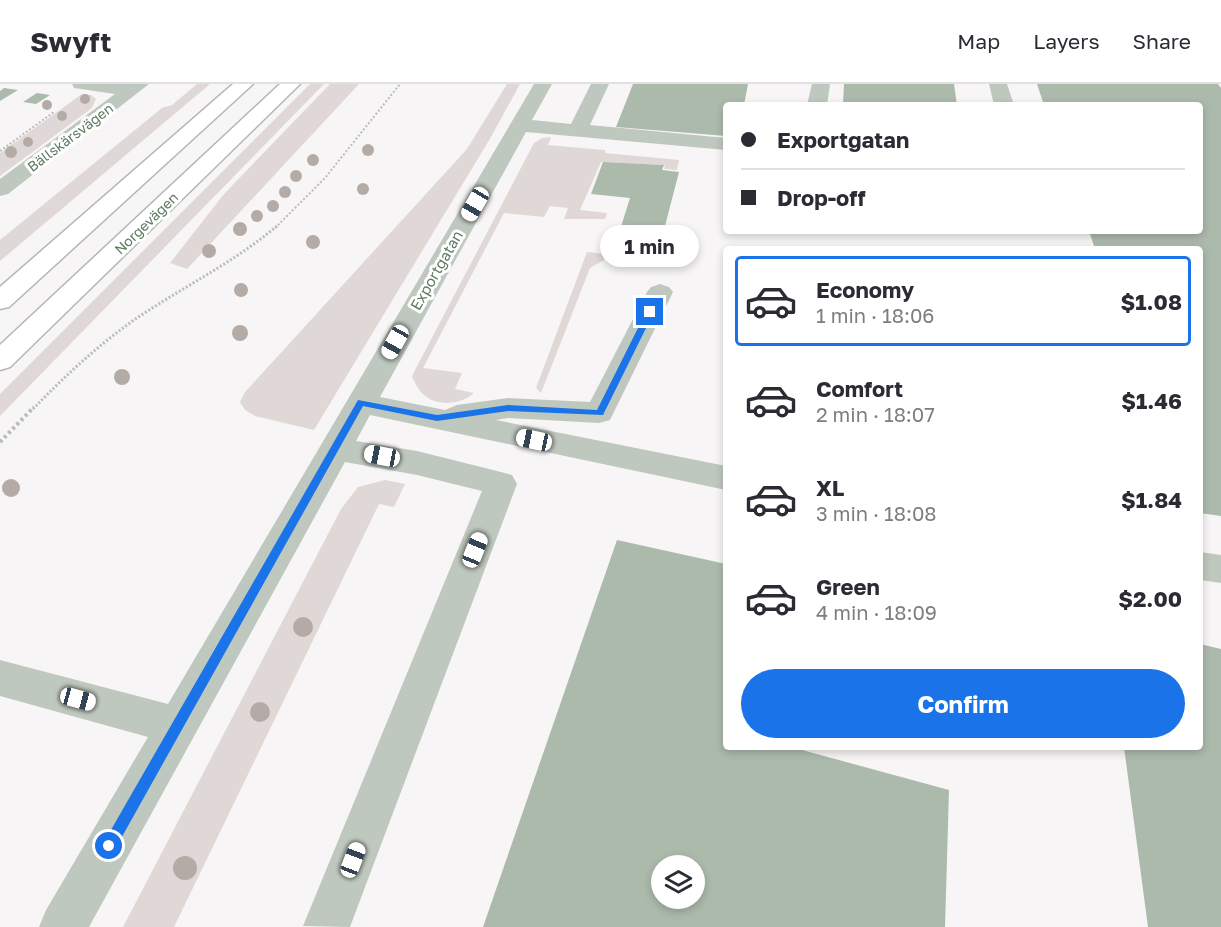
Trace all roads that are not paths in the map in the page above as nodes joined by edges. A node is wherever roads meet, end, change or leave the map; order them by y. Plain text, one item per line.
1 (244, 84) edge
2 (291, 84) edge
3 (543, 84) edge
4 (600, 84) edge
5 (821, 84) edge
6 (998, 84) edge
7 (86, 85) edge
8 (136, 87) edge
9 (818, 102) edge
10 (1003, 102) edge
11 (520, 125) junction
12 (578, 130) junction
13 (723, 144) edge
14 (0, 189) edge
15 (660, 292) dead end
16 (0, 301) edge
17 (0, 362) edge
18 (361, 403) junction
19 (437, 418) junction
20 (334, 449) junction
21 (723, 477) edge
22 (1203, 566) edge
23 (1221, 569) edge
24 (0, 678) edge
25 (177, 726) junction
26 (327, 926) edge
27 (63, 927) edge

1 - 16 highway
2 - 17 highway, Norgevägen
3 - 11 street, Exportgatan
4 - 12 street
5 - 9 street
6 - 10 street
7 - 8 street
8 - 14 street, Bällskärsvägen
11 - 12 street
11 - 18 street, Exportgatan
12 - 13 street
15 - 19 street
18 - 19 street
18 - 20 street, Exportgatan
19 - 21 street
20 - 25 street, Exportgatan
20 - 26 street
22 - 23 street
24 - 25 street
25 - 27 street, Exportgatan

